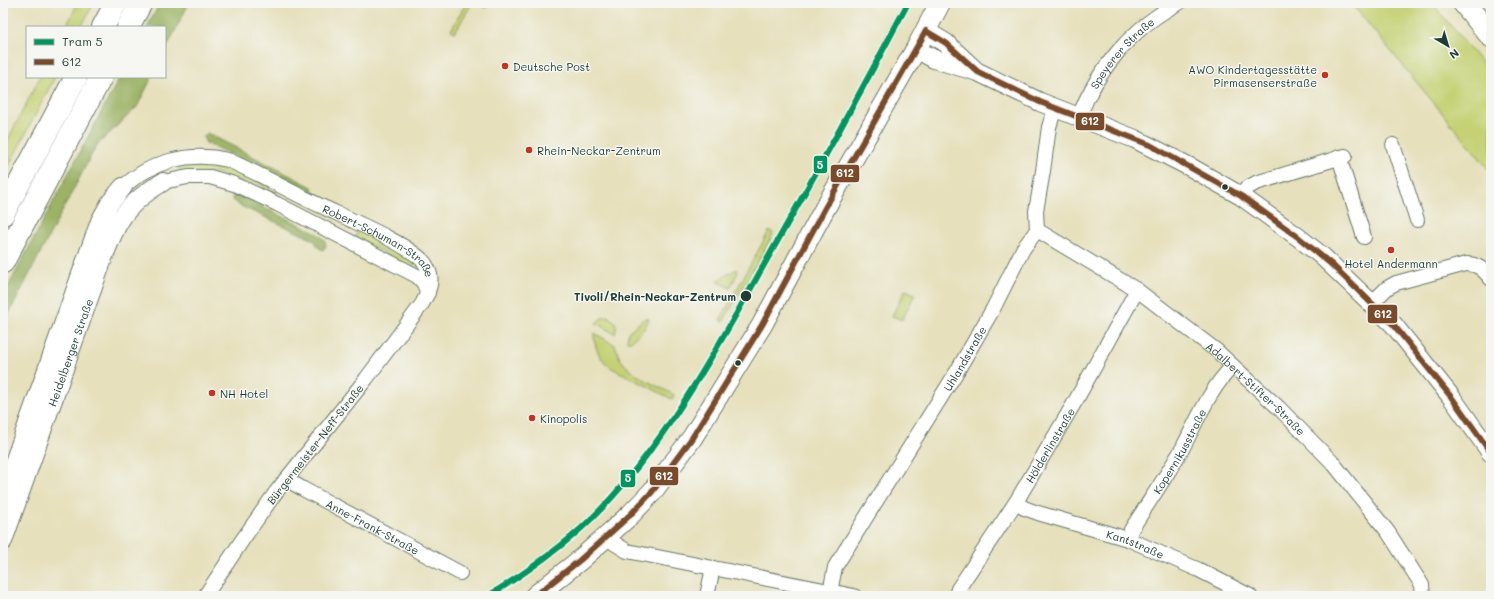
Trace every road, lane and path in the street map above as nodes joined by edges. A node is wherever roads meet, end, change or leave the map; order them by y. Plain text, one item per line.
1 (116, 3) edge
2 (140, 3) edge
3 (940, 3) edge
4 (1179, 3) edge
5 (1464, 3) edge
6 (104, 26) edge
7 (128, 26) edge
8 (926, 31) junction
9 (1491, 36) edge
10 (916, 49) junction
11 (978, 72) junction
12 (75, 78) edge
13 (100, 78) edge
14 (1055, 108) junction
15 (1079, 117) junction
16 (1393, 145) dead end
17 (163, 182) joint
18 (123, 187) joint
19 (1241, 196) junction
20 (3, 214) edge
21 (1417, 220) dead end
22 (1037, 230) junction
23 (1364, 237) dead end
24 (3, 262) edge
25 (1491, 279) edge
26 (1137, 290) junction
27 (428, 293) junction
28 (1372, 303) junction
29 (1233, 366) junction
30 (1491, 453) edge
31 (286, 479) junction
32 (3, 493) edge
33 (1016, 502) junction
34 (607, 536) junction
35 (1128, 539) junction
36 (3, 541) edge
37 (712, 568) junction
38 (460, 573) dead end
39 (830, 592) junction
40 (541, 593) edge
41 (205, 596) edge
42 (707, 596) edge
43 (854, 596) edge
44 (956, 596) edge
45 (1250, 596) edge
46 (1423, 596) edge

1 - 6 highway
2 - 7 highway
3 - 8 main road
4 - 15 street, Speyerer Straße
5 - 9 highway
8 - 10 main road
8 - 11 street
10 - 11 street
10 - 34 main road
11 - 14 street
12 - 20 highway
13 - 24 highway
14 - 15 street
14 - 22 street
15 - 19 street
16 - 21 street
17 - 27 street, Robert-Schuman-Straße
17 - 36 street, Heidelberger Straße
18 - 27 street, Robert-Schuman-Straße
18 - 32 street, Heidelberger Straße
19 - 23 street
19 - 28 street
22 - 26 street, Adalbert-Stifter-Straße
22 - 39 street, Uhlandstraße
25 - 28 street
26 - 29 street, Adalbert-Stifter-Straße
26 - 33 street, Hölderlinstraße
27 - 31 street, Bürgermeister-Neff-Straße
28 - 30 street
29 - 35 street, Kopernikusstraße
29 - 46 street, Adalbert-Stifter-Straße
31 - 38 street, Anne-Frank-Straße
31 - 41 street, Bürgermeister-Neff-Straße
33 - 35 street, Kantstraße
33 - 44 street, Hölderlinstraße
34 - 37 street
34 - 40 main road
35 - 45 street, Kantstraße
37 - 39 street
37 - 42 street
39 - 43 street

